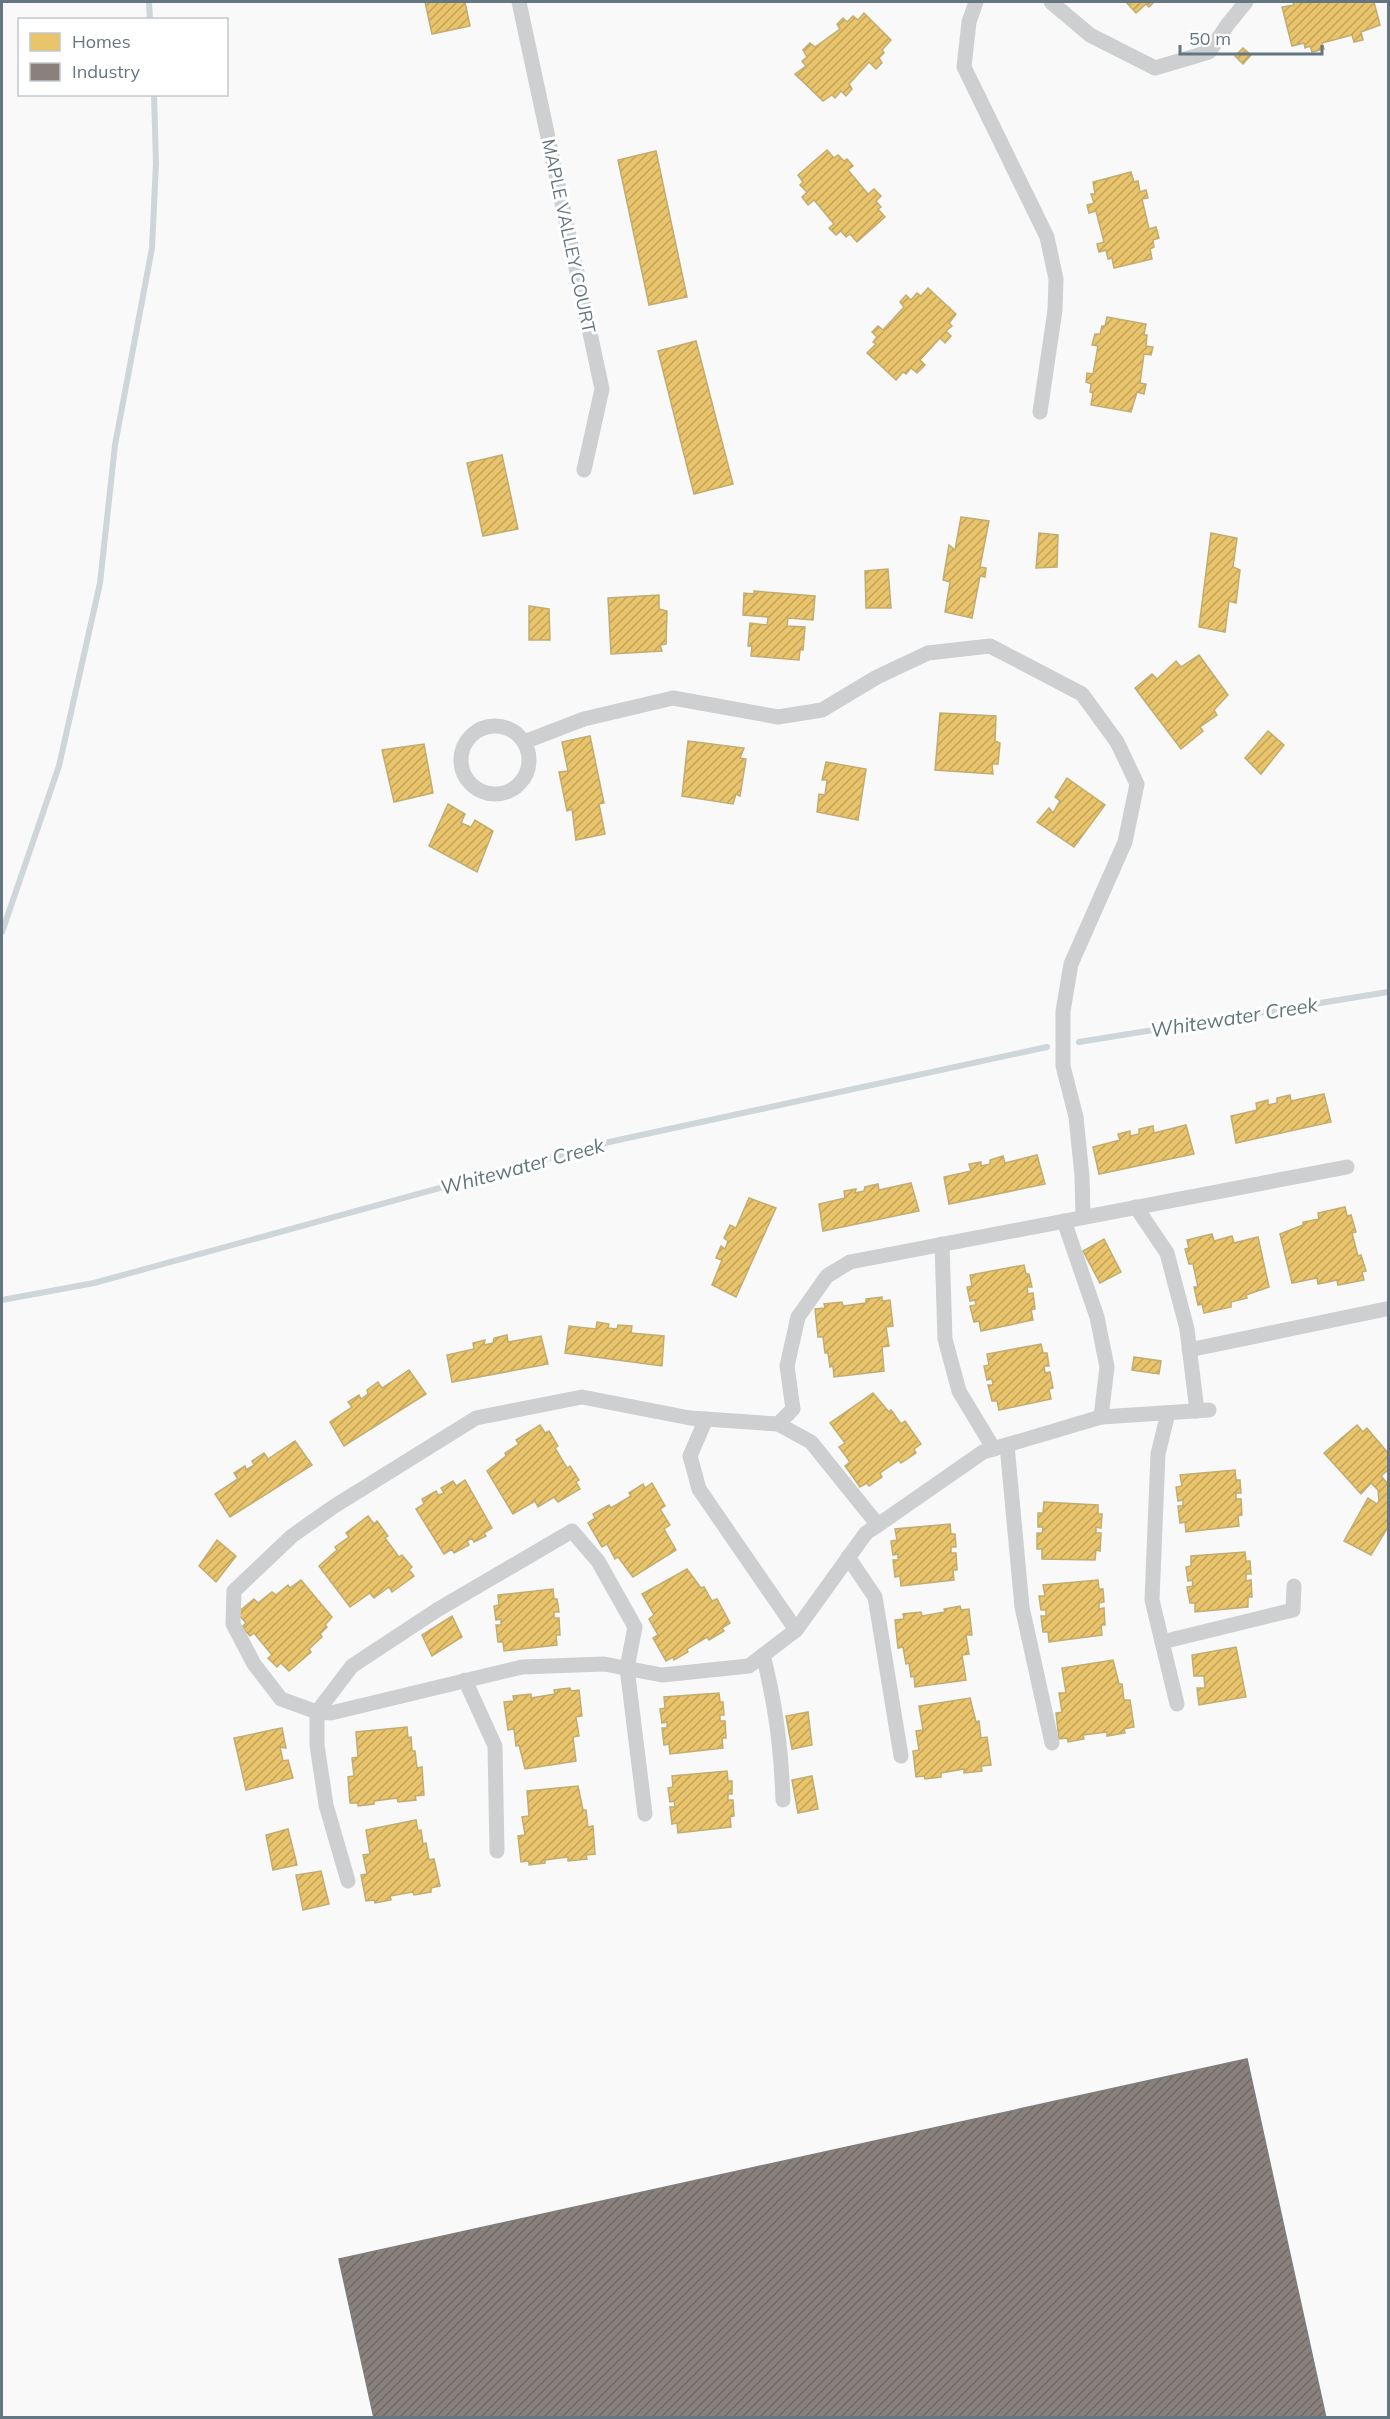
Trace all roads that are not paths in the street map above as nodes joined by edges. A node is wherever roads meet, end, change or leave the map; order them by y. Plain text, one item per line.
1 (519, 2) edge
2 (976, 2) edge
3 (1051, 2) edge
4 (1246, 2) edge
5 (1040, 412) dead end
6 (584, 470) dead end
7 (524, 742) junction
8 (1347, 1167) dead end
9 (1136, 1207) junction
10 (1083, 1217) junction
11 (1064, 1221) junction
12 (942, 1244) junction
13 (1386, 1309) dead end
14 (1189, 1350) junction
15 (1168, 1413) junction
16 (1101, 1417) junction
17 (706, 1419) junction
18 (778, 1424) junction
19 (1001, 1447) junction
20 (878, 1525) junction
21 (848, 1557) junction
22 (1294, 1586) dead end
23 (796, 1630) junction
24 (1162, 1642) junction
25 (763, 1655) junction
26 (627, 1668) junction
27 (465, 1680) junction
28 (1177, 1704) dead end
29 (317, 1712) junction
30 (1052, 1743) dead end
31 (901, 1756) dead end
32 (783, 1800) dead end
33 (645, 1814) dead end
34 (497, 1851) dead end
35 (348, 1881) dead end

1 - 6 street, MAPLE VALLEY COURT
2 - 5 street
3 - 4 street
7 - 7 street
7 - 10 street
8 - 9 street
9 - 10 street
9 - 14 street
10 - 11 street
11 - 12 street
11 - 16 street
12 - 18 street
12 - 19 street
13 - 14 street
14 - 15 street
15 - 16 street
15 - 24 street
16 - 19 street
17 - 18 street
17 - 23 street
17 - 29 street
18 - 20 street
19 - 20 street
19 - 30 street
20 - 21 street
21 - 23 street
21 - 31 street
22 - 24 street
23 - 25 street
24 - 28 street
25 - 26 street
25 - 32 street
26 - 27 street
26 - 29 street
26 - 33 street
27 - 29 street
27 - 34 street
29 - 35 street

